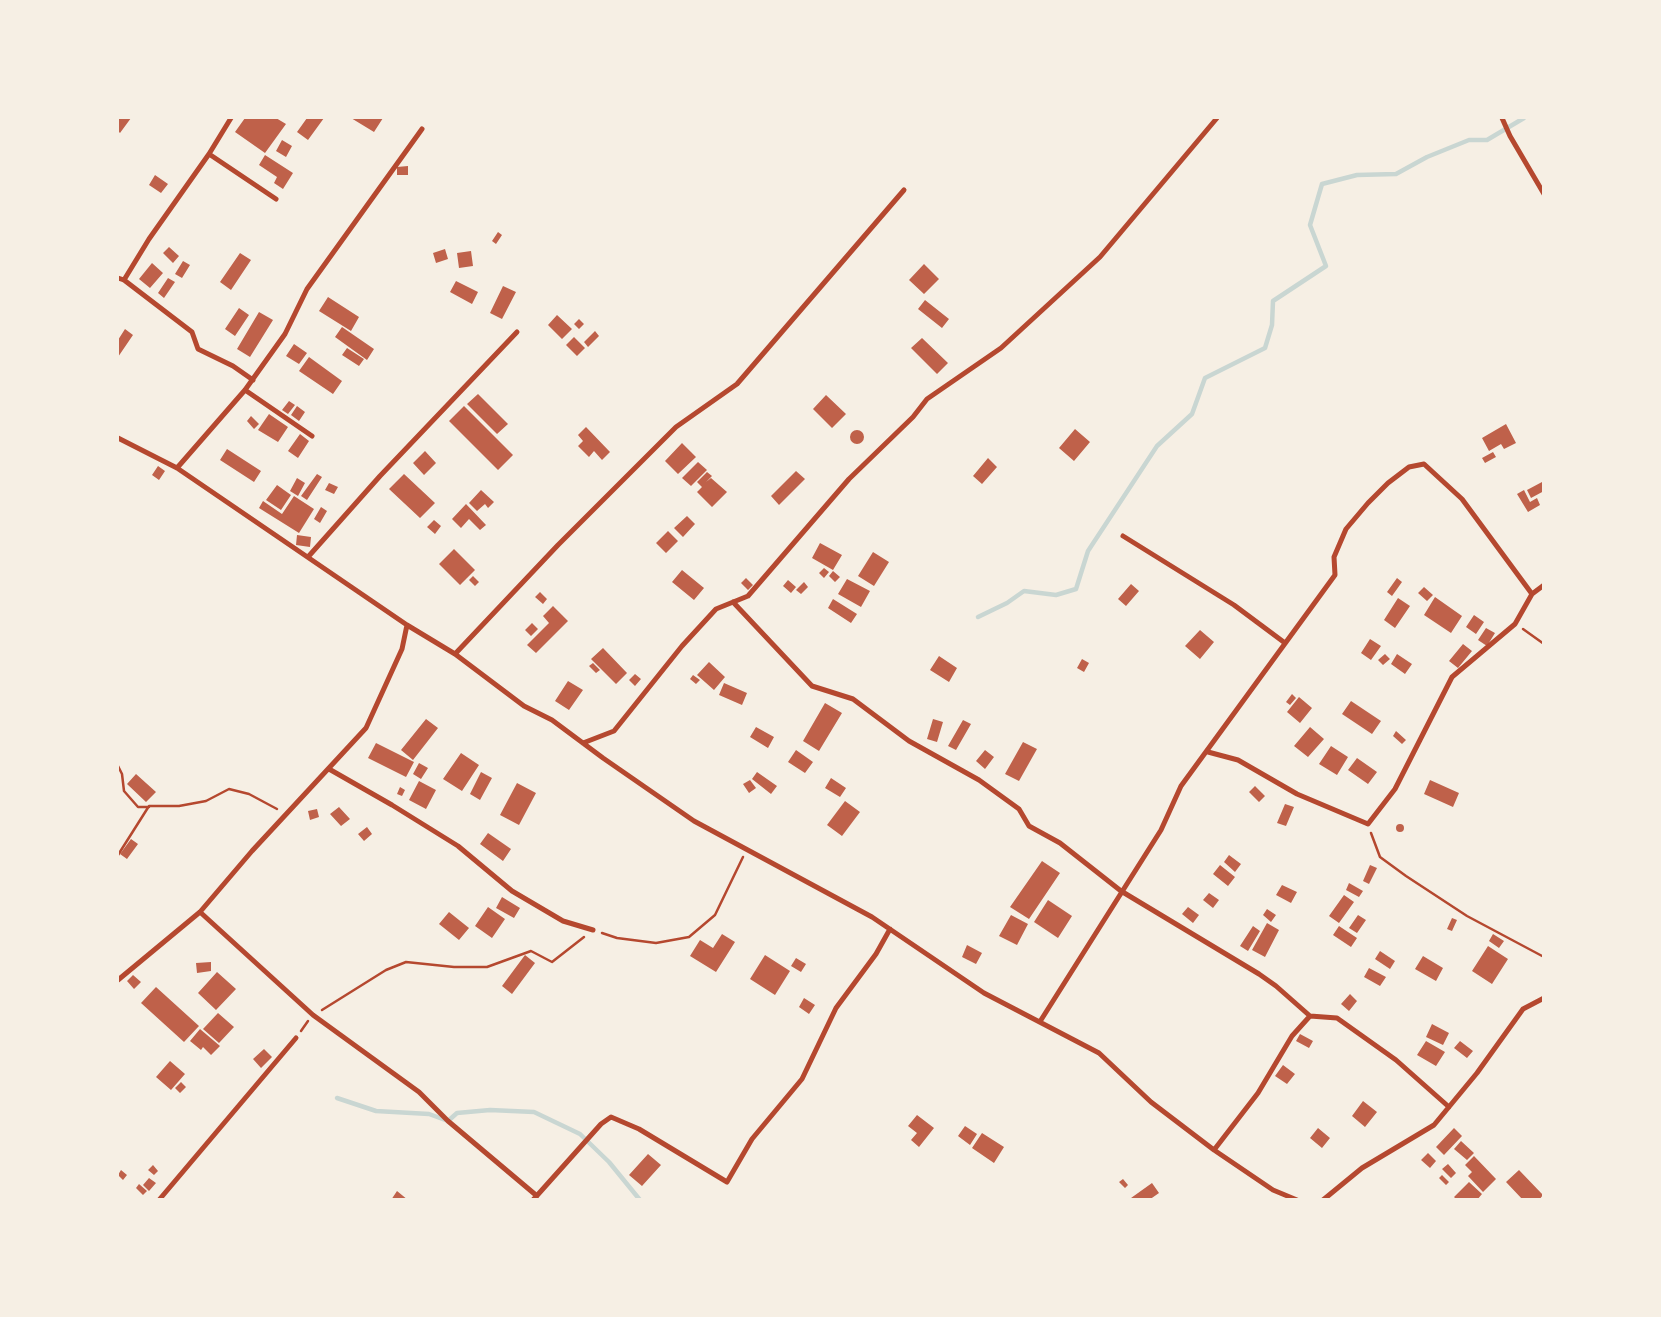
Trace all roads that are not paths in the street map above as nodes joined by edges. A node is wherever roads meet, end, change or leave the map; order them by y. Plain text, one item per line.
1 (231, 118) edge
2 (1217, 118) edge
3 (1502, 118) edge
4 (422, 129) dead end
5 (209, 154) junction
6 (904, 190) dead end
7 (1544, 194) edge
8 (276, 199) dead end
9 (120, 279) edge
10 (517, 332) dead end
11 (253, 380) junction
12 (245, 390) junction
13 (312, 436) dead end
14 (118, 438) edge
15 (177, 468) junction
16 (1123, 536) dead end
17 (308, 557) junction
18 (1544, 585) edge
19 (1532, 594) junction
20 (733, 602) junction
21 (407, 624) junction
22 (1285, 643) junction
23 (455, 654) junction
24 (583, 743) junction
25 (1208, 752) junction
26 (329, 770) junction
27 (1121, 891) junction
28 (200, 912) junction
29 (890, 929) junction
30 (593, 930) road end
31 (118, 980) edge
32 (1544, 998) edge
33 (1310, 1016) junction
34 (1041, 1020) junction
35 (296, 1038) road end
36 (1449, 1107) junction
37 (1214, 1150) junction
38 (535, 1198) edge
39 (159, 1200) edge
40 (1297, 1200) edge
41 (1323, 1200) edge

1 - 5 street
2 - 20 street
3 - 7 street
4 - 11 street
5 - 8 street
5 - 9 street
6 - 23 street
9 - 11 street
10 - 17 street
11 - 12 street
12 - 13 street
12 - 15 street
14 - 15 street
15 - 17 street
16 - 22 street
17 - 21 street
18 - 19 street
19 - 22 street
19 - 25 street
20 - 24 street
20 - 27 street
21 - 23 street
21 - 26 street
22 - 25 street
23 - 24 street
24 - 29 street
25 - 27 street
26 - 28 street
26 - 30 street
27 - 33 street
27 - 34 street
28 - 31 street
28 - 38 street
29 - 34 street
29 - 38 street
32 - 36 street
33 - 36 street
33 - 37 street
34 - 37 street
35 - 39 street
36 - 41 street
37 - 40 street

